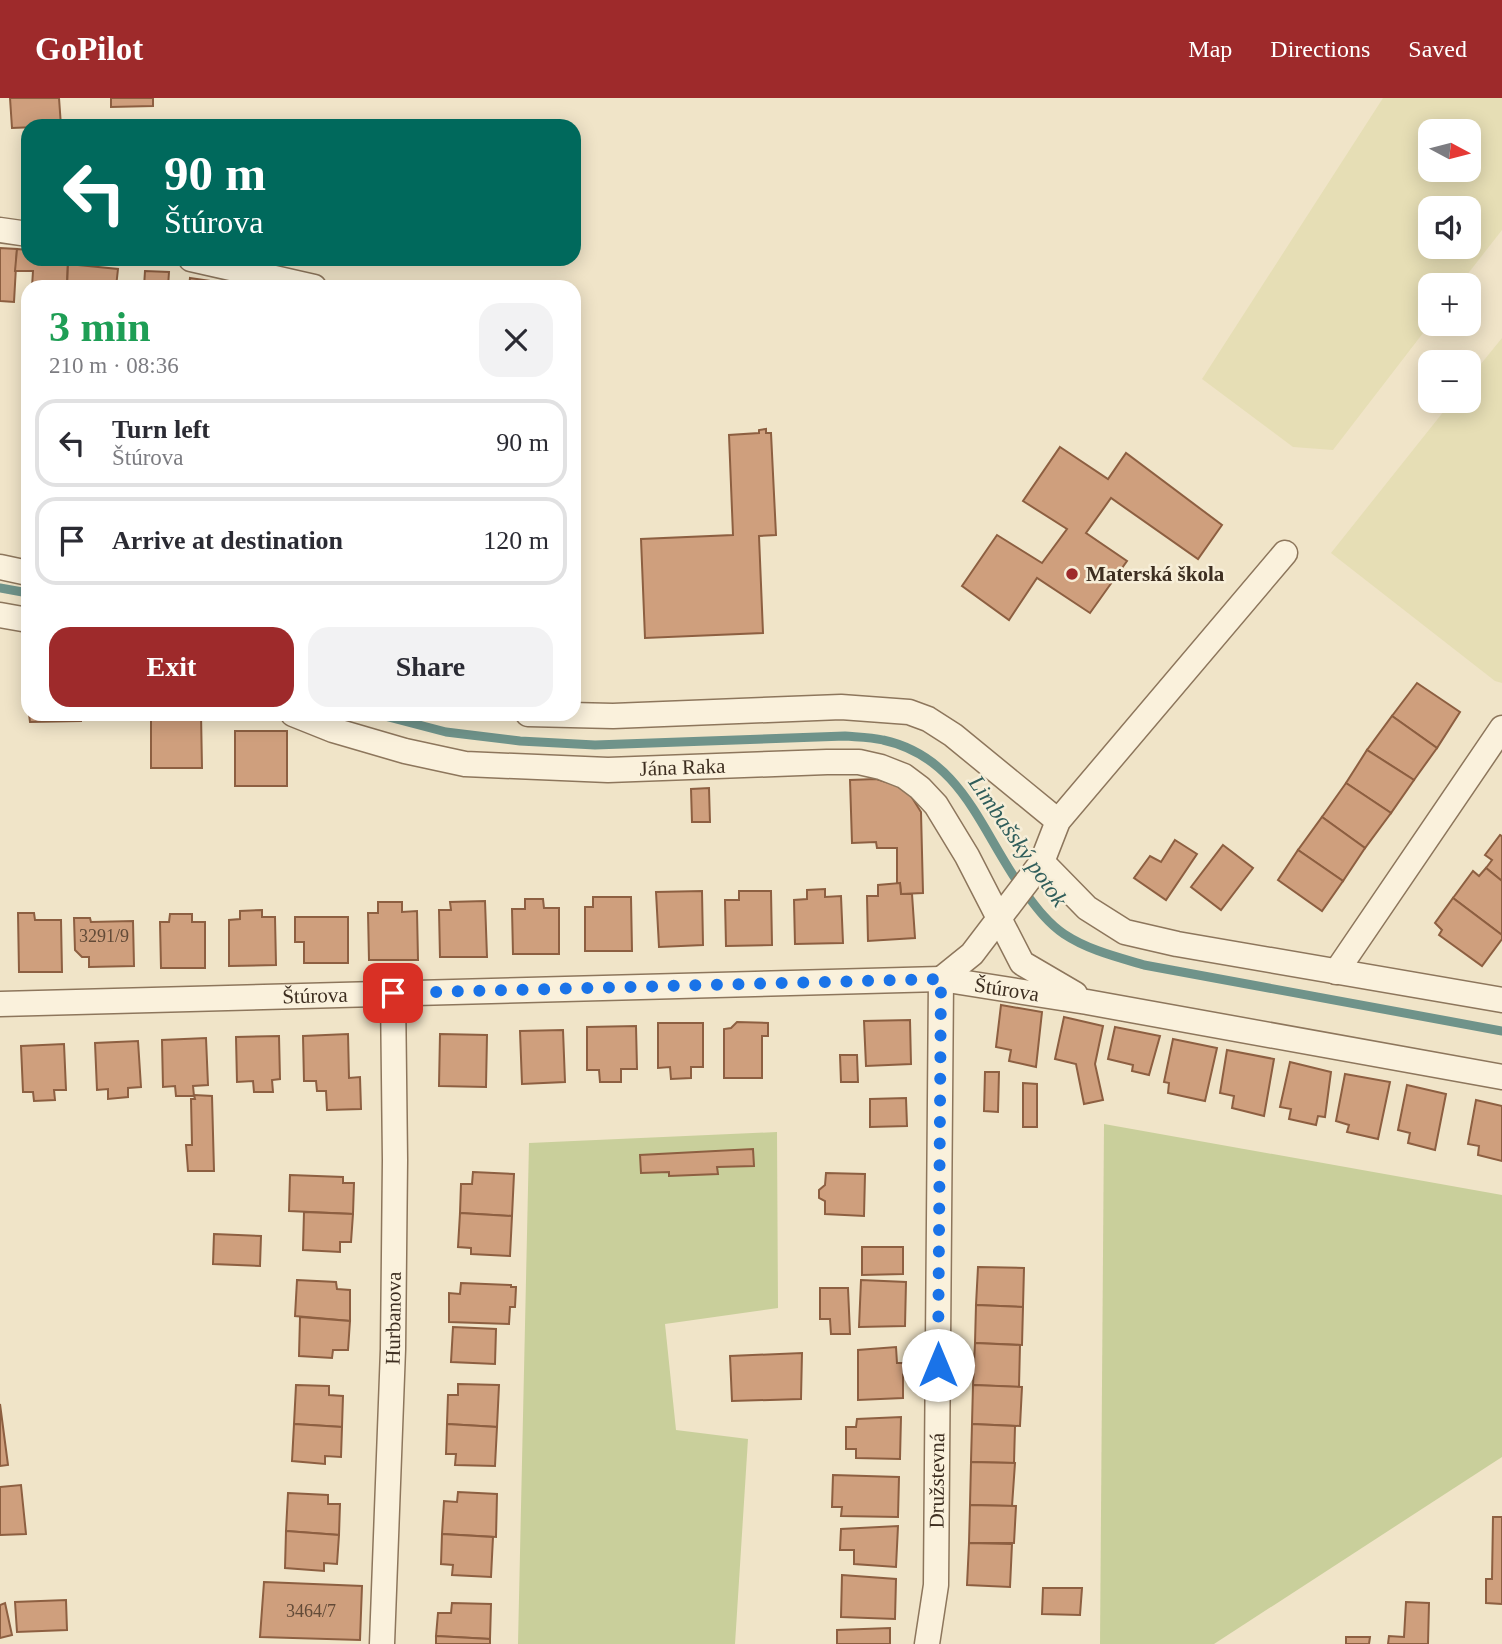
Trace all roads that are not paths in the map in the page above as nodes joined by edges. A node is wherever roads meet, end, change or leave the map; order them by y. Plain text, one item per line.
1 (0, 230) edge
2 (21, 233) edge
3 (222, 266) edge
4 (283, 280) edge
5 (1285, 553) dead end
6 (0, 567) edge
7 (21, 572) edge
8 (0, 615) edge
9 (21, 619) edge
10 (581, 715) edge
11 (310, 721) edge
12 (1502, 727) edge
13 (1058, 821) junction
14 (1042, 862) junction
15 (998, 919) junction
16 (1336, 972) junction
17 (941, 979) junction
18 (393, 993) junction
19 (1502, 1000) edge
20 (1087, 1002) junction
21 (0, 1003) edge
22 (1502, 1077) edge
23 (382, 1644) edge
24 (927, 1644) edge

1 - 2 street
3 - 4 street
5 - 13 street
6 - 7 street
8 - 9 street
10 - 13 street
11 - 15 street, Jána Raka
12 - 16 street
13 - 14 street
14 - 15 street
14 - 16 street
15 - 17 street
15 - 20 street, Jána Raka
16 - 19 street
17 - 18 street, Štúrova
17 - 20 street, Štúrova
17 - 24 street, Družstevná
18 - 21 street, Štúrova
18 - 23 street, Hurbanova
20 - 22 street, Štúrova

